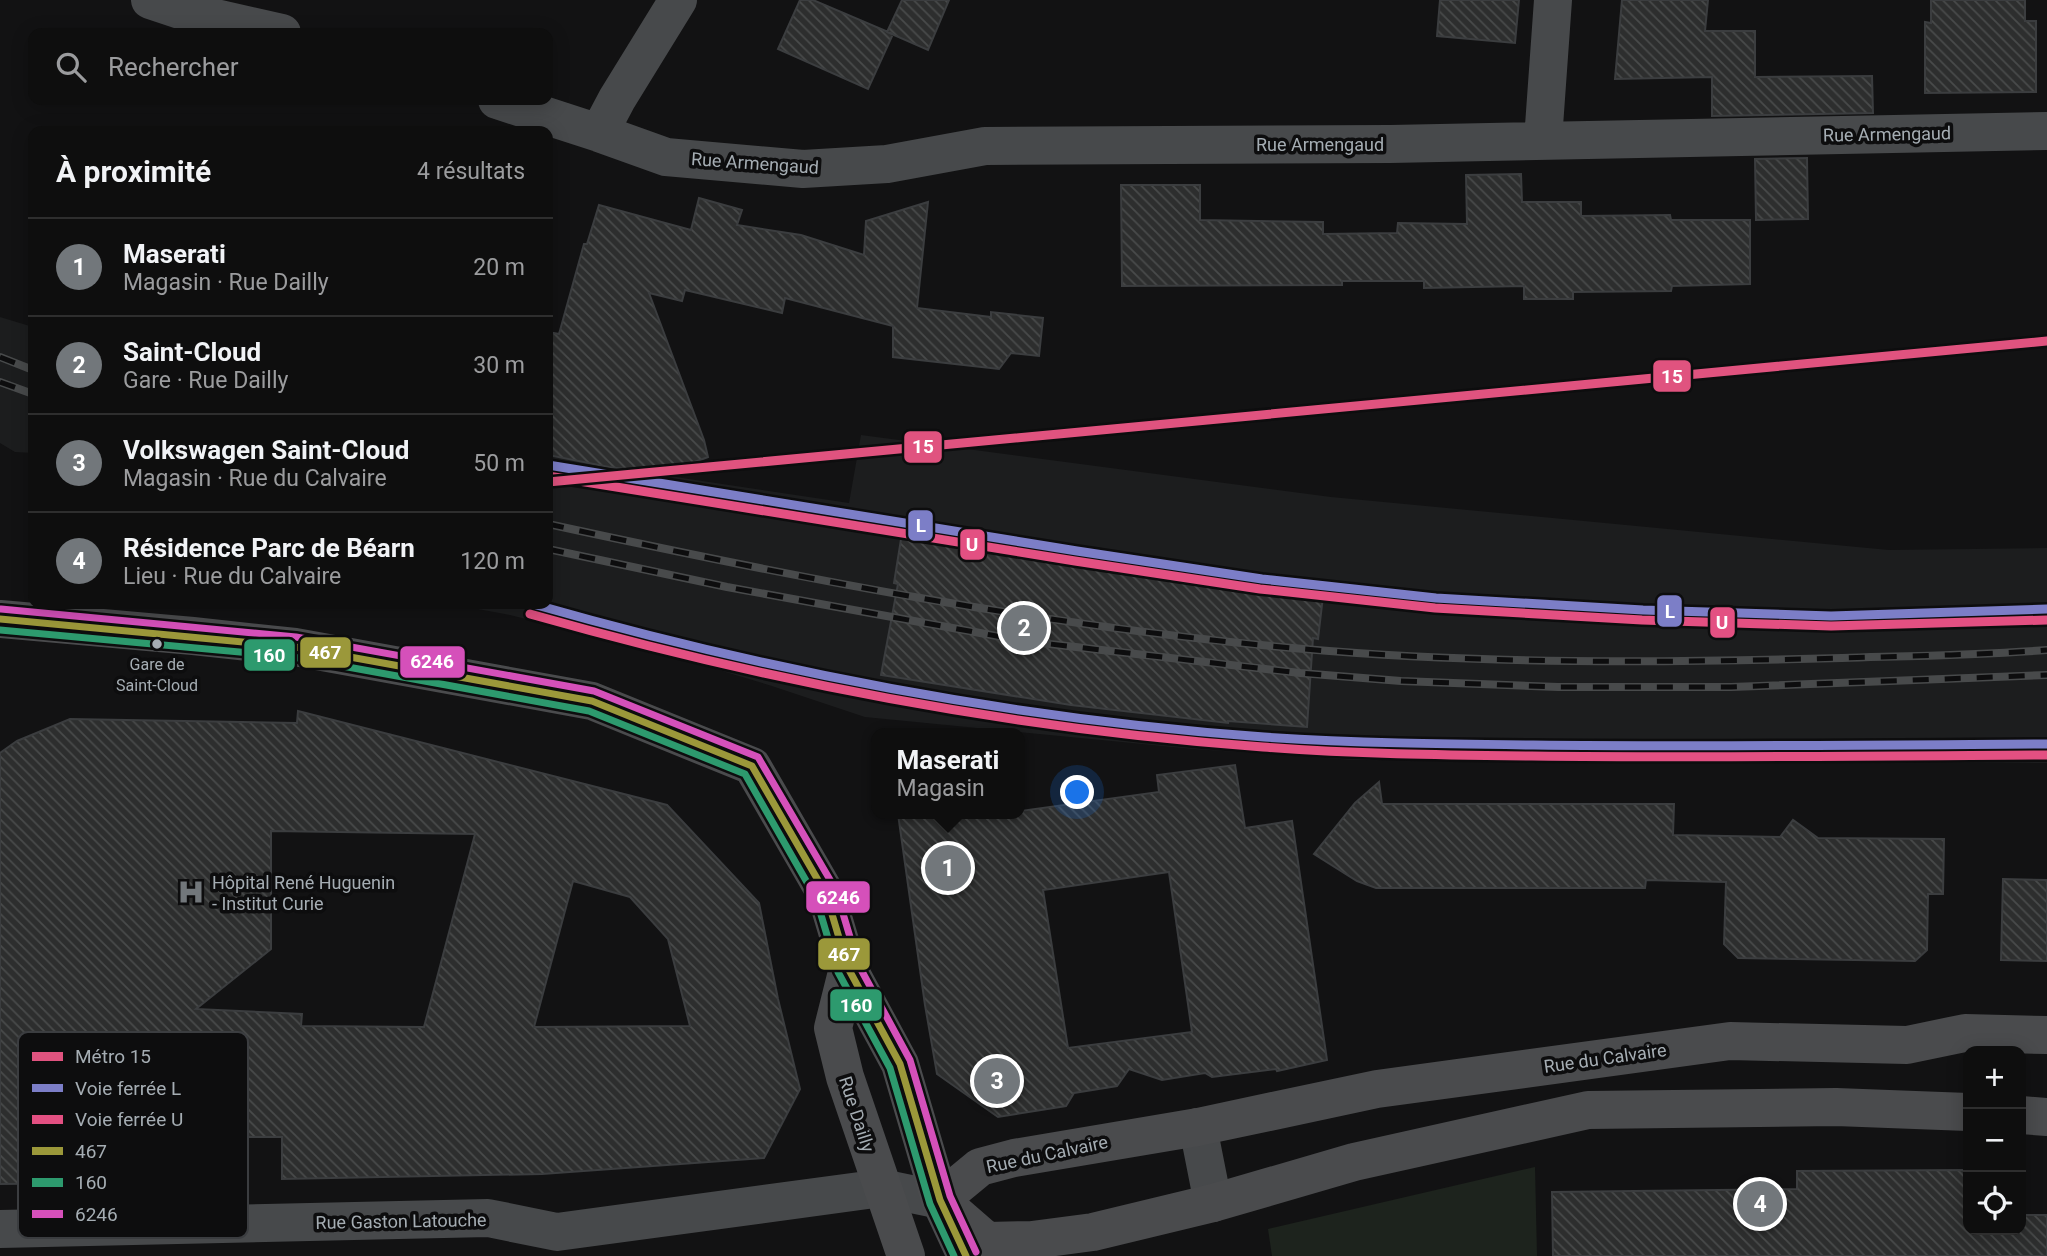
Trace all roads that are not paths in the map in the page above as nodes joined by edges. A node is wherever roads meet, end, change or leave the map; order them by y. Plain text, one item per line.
1 (150, 0) edge
2 (678, 0) edge
3 (1553, 0) edge
4 (260, 28) edge
5 (512, 105) edge
6 (2047, 131) edge
7 (599, 133) junction
8 (1543, 140) junction
9 (0, 619) edge
10 (848, 968) junction
11 (2047, 1035) edge
12 (1963, 1112) edge
13 (2026, 1115) edge
14 (2047, 1117) edge
15 (1198, 1127) junction
16 (882, 1188) junction
17 (940, 1200) junction
18 (1213, 1203) junction
19 (248, 1223) edge
20 (0, 1229) edge
21 (18, 1229) edge
22 (549, 1248) edge
23 (906, 1256) edge
24 (966, 1256) edge

1 - 4 street
2 - 7 street
3 - 8 street
5 - 7 street, Rue Armengaud
6 - 8 street, Rue Armengaud
7 - 8 street, Rue Armengaud
9 - 10 main road
10 - 16 main road, Rue Dailly
10 - 17 main road
11 - 15 main road, Rue du Calvaire
12 - 18 main road
13 - 14 main road
15 - 17 main road, Rue du Calvaire
15 - 18 street
16 - 17 street, Rue Gaston Latouche
16 - 22 street, Rue Gaston Latouche
16 - 23 main road, Rue Dailly
17 - 18 main road
17 - 24 main road
19 - 22 street, Rue Gaston Latouche
20 - 21 street, Rue Gaston Latouche

